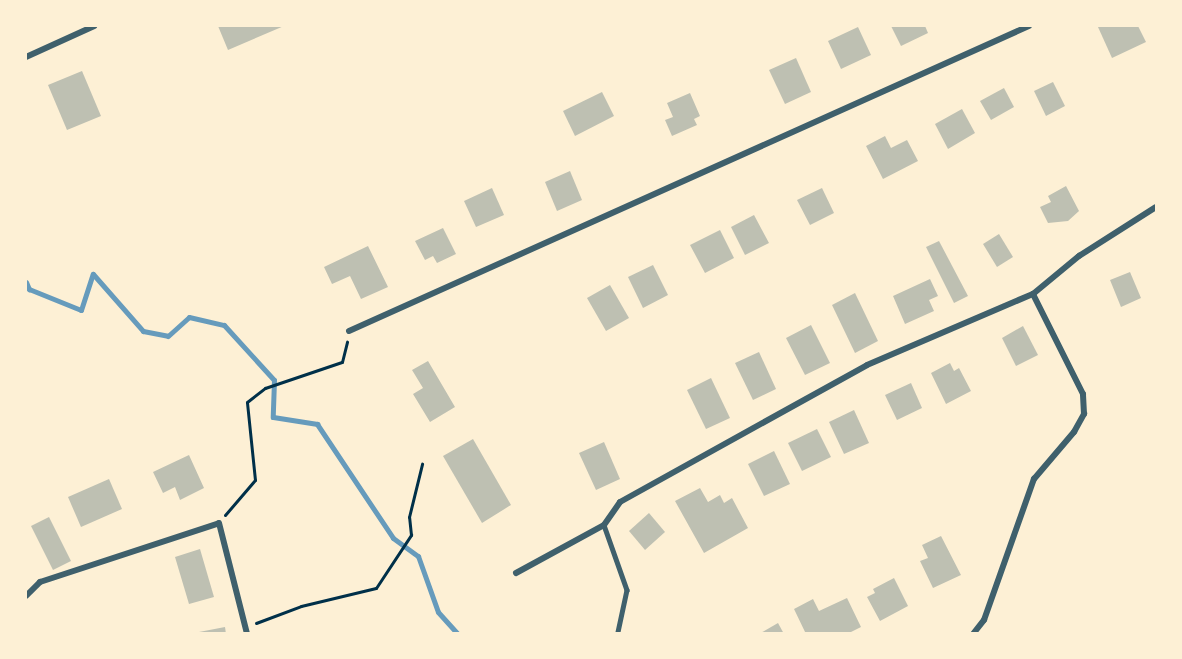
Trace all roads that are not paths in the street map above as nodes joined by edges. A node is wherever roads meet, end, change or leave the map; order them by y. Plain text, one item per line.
1 (94, 26) edge
2 (1029, 26) edge
3 (26, 57) edge
4 (1156, 207) edge
5 (1033, 294) junction
6 (349, 331) road end
7 (604, 525) junction
8 (516, 573) dead end
9 (26, 596) edge
10 (246, 630) edge
11 (618, 632) dead end
12 (973, 633) edge

1 - 3 street
2 - 6 street
4 - 5 street
5 - 7 street
5 - 12 street
7 - 8 street
7 - 11 lane
9 - 10 street

